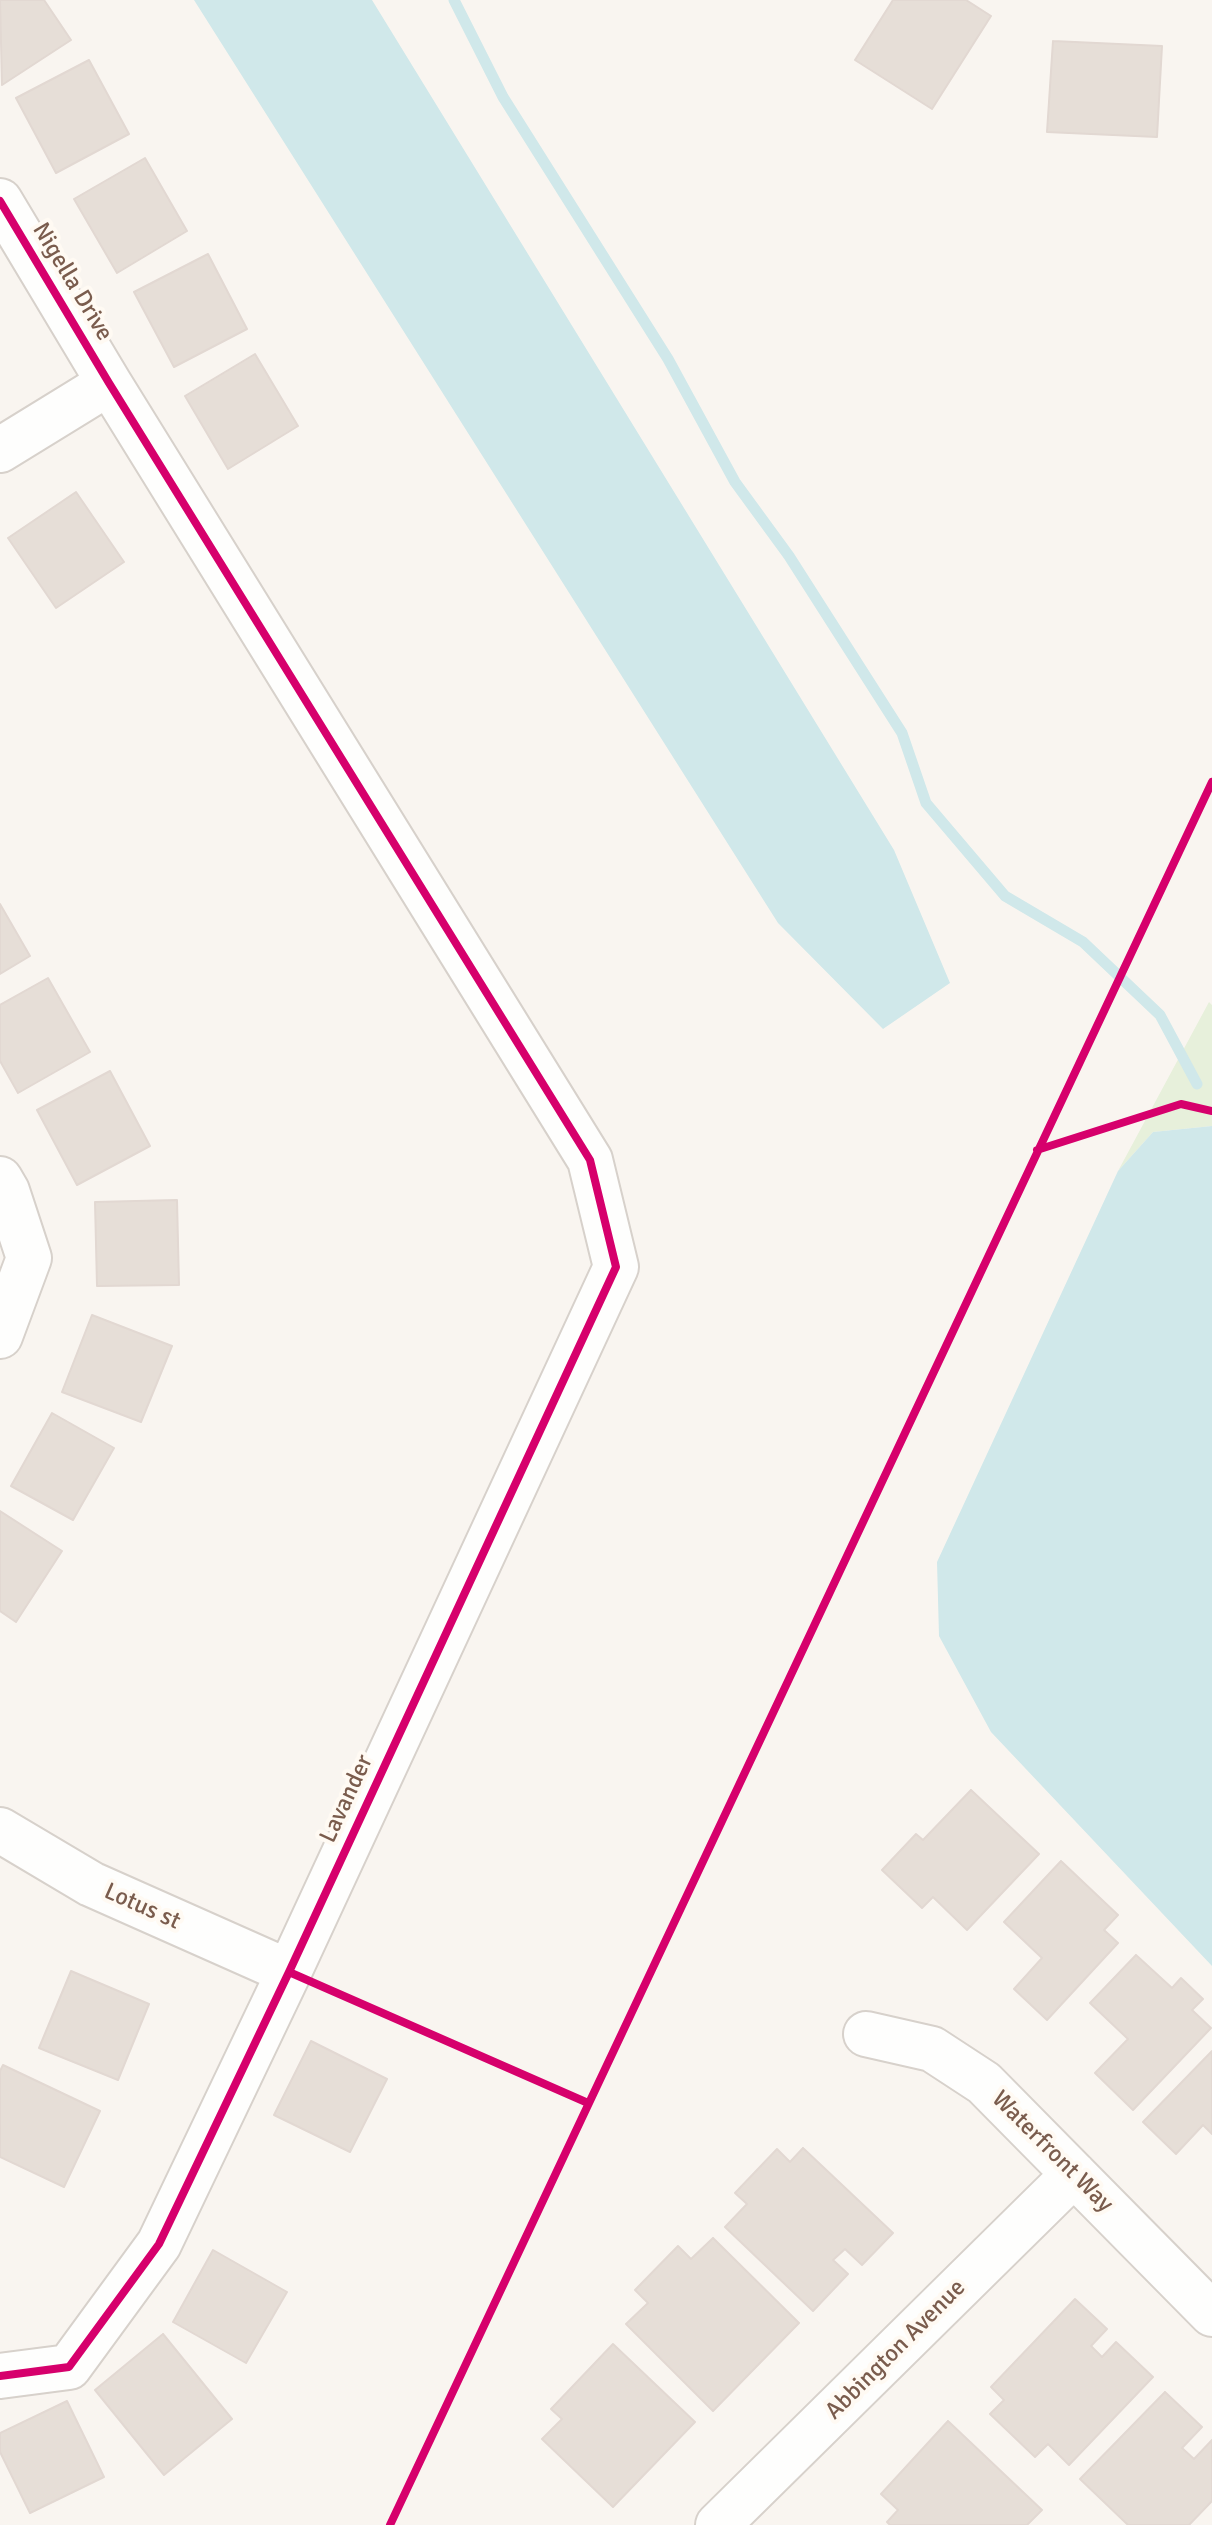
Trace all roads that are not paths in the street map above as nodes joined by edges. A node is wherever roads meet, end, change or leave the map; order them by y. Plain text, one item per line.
1 (0, 201) edge
2 (109, 383) junction
3 (0, 450) edge
4 (590, 1160) joint
5 (0, 1179) edge
6 (0, 1336) edge
7 (0, 1830) edge
8 (289, 1972) junction
9 (866, 2034) dead end
10 (1074, 2174) junction
11 (1212, 2314) edge
12 (0, 2376) edge
13 (718, 2525) edge

1 - 2 street, Nigella Drive
2 - 3 street
2 - 4 street, Nigella Drive
4 - 8 street, Lavander
5 - 6 street
7 - 8 street, Lotus st
8 - 12 street, Lavander
9 - 10 street, Waterfront Way
10 - 11 street, Waterfront Way
10 - 13 street, Abbington Avenue

